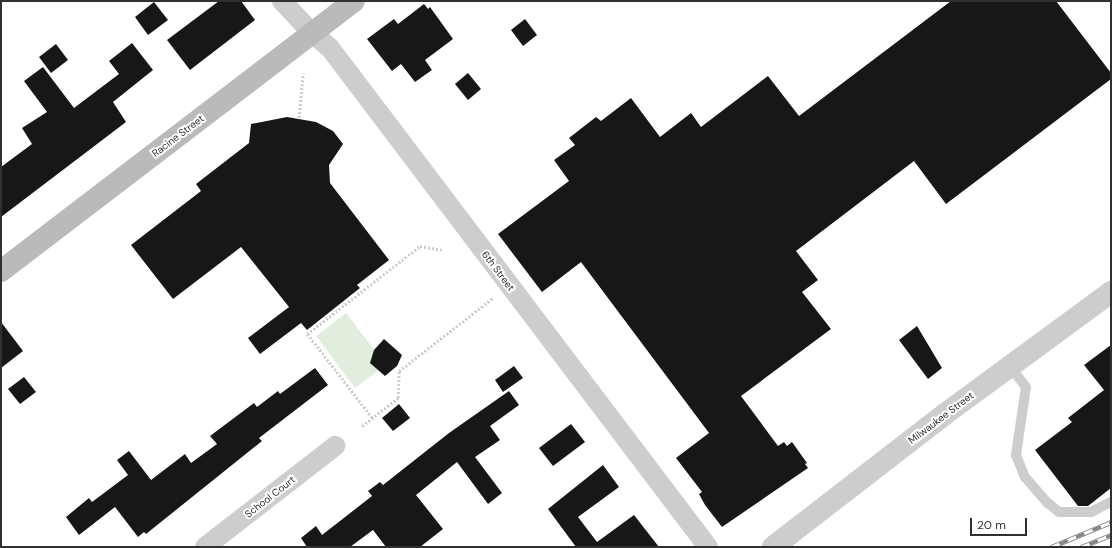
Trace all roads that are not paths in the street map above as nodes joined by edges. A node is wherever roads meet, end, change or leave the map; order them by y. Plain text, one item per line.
1 (282, 1) edge
2 (354, 1) edge
3 (312, 34) junction
4 (1, 271) edge
5 (1111, 292) edge
6 (1010, 366) junction
7 (335, 446) dead end
8 (1111, 502) edge
9 (205, 547) edge
10 (708, 547) edge
11 (773, 547) edge

1 - 3 street, 6th Street
2 - 3 main road, Racine Street
3 - 4 main road, Racine Street
3 - 10 street, 6th Street
5 - 6 street, Milwaukee Street
6 - 8 lane
6 - 11 street, Milwaukee Street
7 - 9 street, School Court

